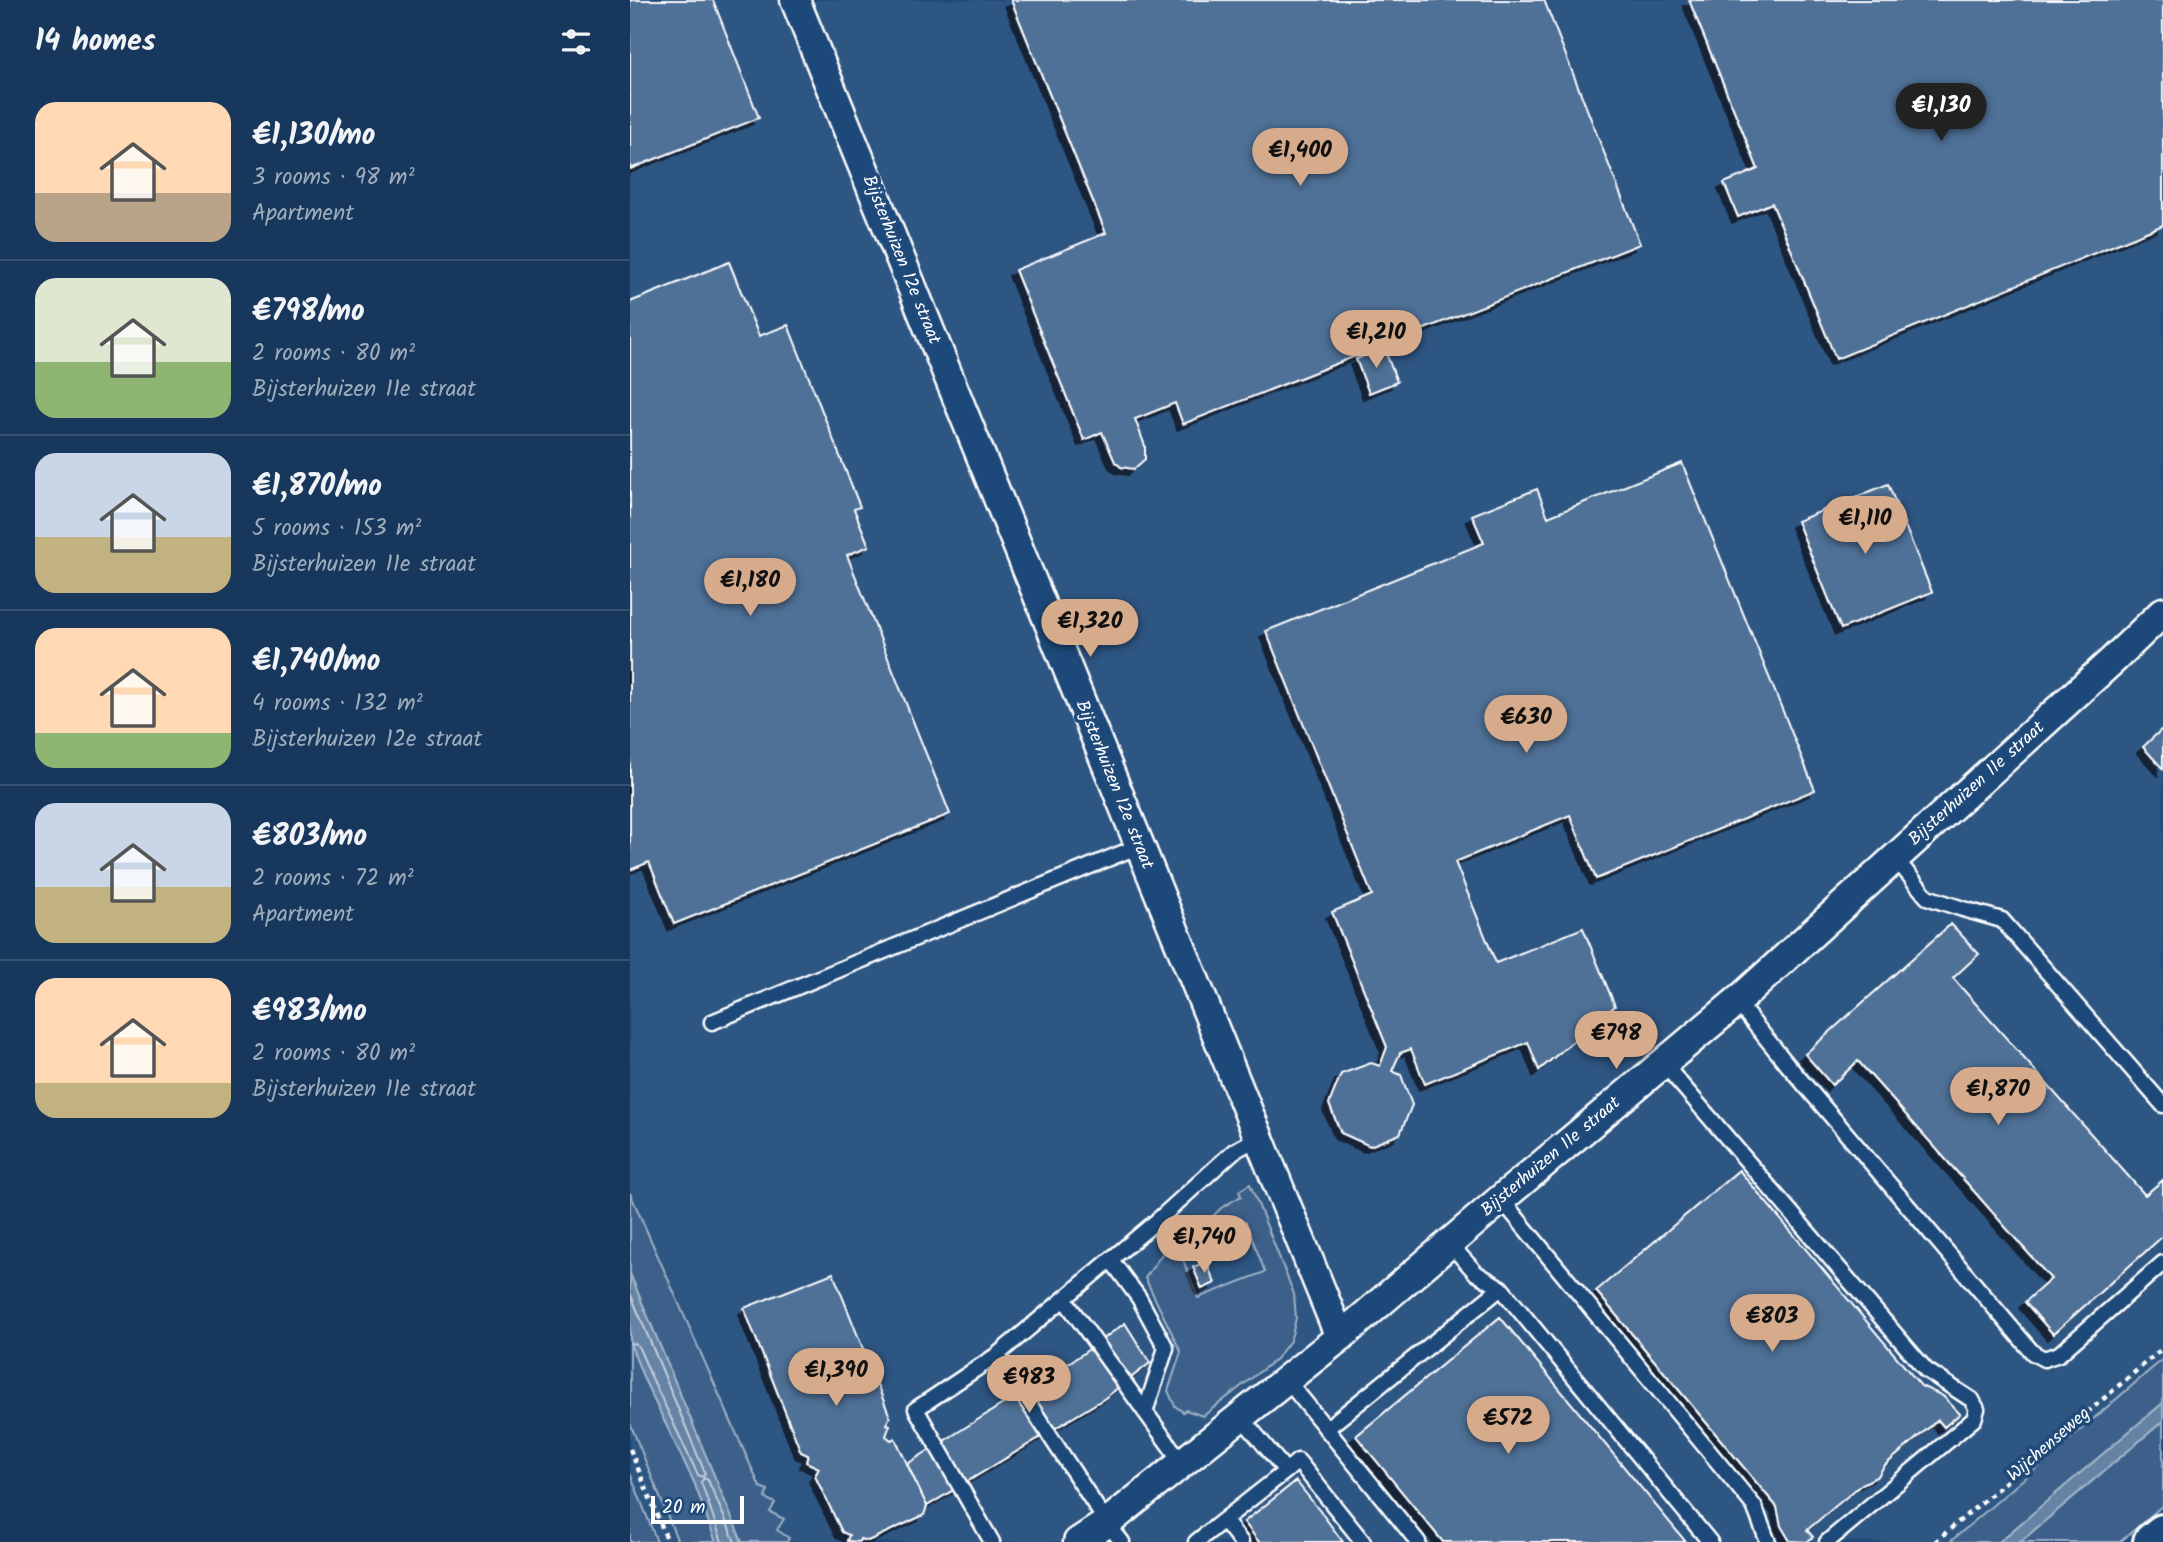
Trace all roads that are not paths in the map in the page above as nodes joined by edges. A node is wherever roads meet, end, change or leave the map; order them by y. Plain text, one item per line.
1 (795, 0) edge
2 (2163, 612) edge
3 (1139, 846) junction
4 (1895, 858) junction
5 (1737, 1001) junction
6 (712, 1021) dead end
7 (1663, 1063) junction
8 (2163, 1105) edge
9 (1258, 1138) junction
10 (1501, 1199) junction
11 (1449, 1243) junction
12 (1111, 1260) junction
13 (2163, 1263) edge
14 (1501, 1288) junction
15 (1064, 1299) junction
16 (1340, 1337) junction
17 (998, 1354) junction
18 (1287, 1380) junction
19 (1145, 1412) junction
20 (1241, 1417) junction
21 (1326, 1429) junction
22 (1182, 1463) junction
23 (1286, 1471) junction
24 (1224, 1520) junction
25 (1114, 1532) edge
26 (2163, 1534) edge
27 (992, 1542) edge
28 (1078, 1542) edge
29 (1196, 1542) edge
30 (1241, 1542) edge
31 (1363, 1542) edge
32 (1418, 1542) edge
33 (1710, 1542) edge
34 (1768, 1542) edge
35 (1827, 1542) edge
36 (2153, 1542) edge

1 - 3 street, Bijsterhuizen 12e straat
2 - 4 street, Bijsterhuizen 11e straat
3 - 6 lane
3 - 9 street, Bijsterhuizen 12e straat
4 - 5 street, Bijsterhuizen 11e straat
4 - 8 lane
5 - 7 street, Bijsterhuizen 11e straat
5 - 13 lane
7 - 10 street, Bijsterhuizen 11e straat
7 - 35 lane
9 - 12 lane
9 - 16 street, Bijsterhuizen 12e straat
10 - 11 street, Bijsterhuizen 11e straat
10 - 34 lane
11 - 14 lane
11 - 16 street, Bijsterhuizen 11e straat
12 - 15 lane
12 - 19 lane
14 - 21 lane
14 - 33 lane
15 - 17 lane
15 - 19 lane
16 - 18 street, Bijsterhuizen 11e straat
17 - 25 lane
17 - 27 lane
18 - 20 street, Bijsterhuizen 11e straat
18 - 21 lane
19 - 22 lane
20 - 22 street, Bijsterhuizen 11e straat
20 - 23 lane
21 - 32 lane
22 - 25 street, Bijsterhuizen 11e straat
23 - 24 lane
23 - 31 lane
24 - 29 lane
24 - 30 lane
25 - 28 street, Bijsterhuizen 11e straat
26 - 36 highway

